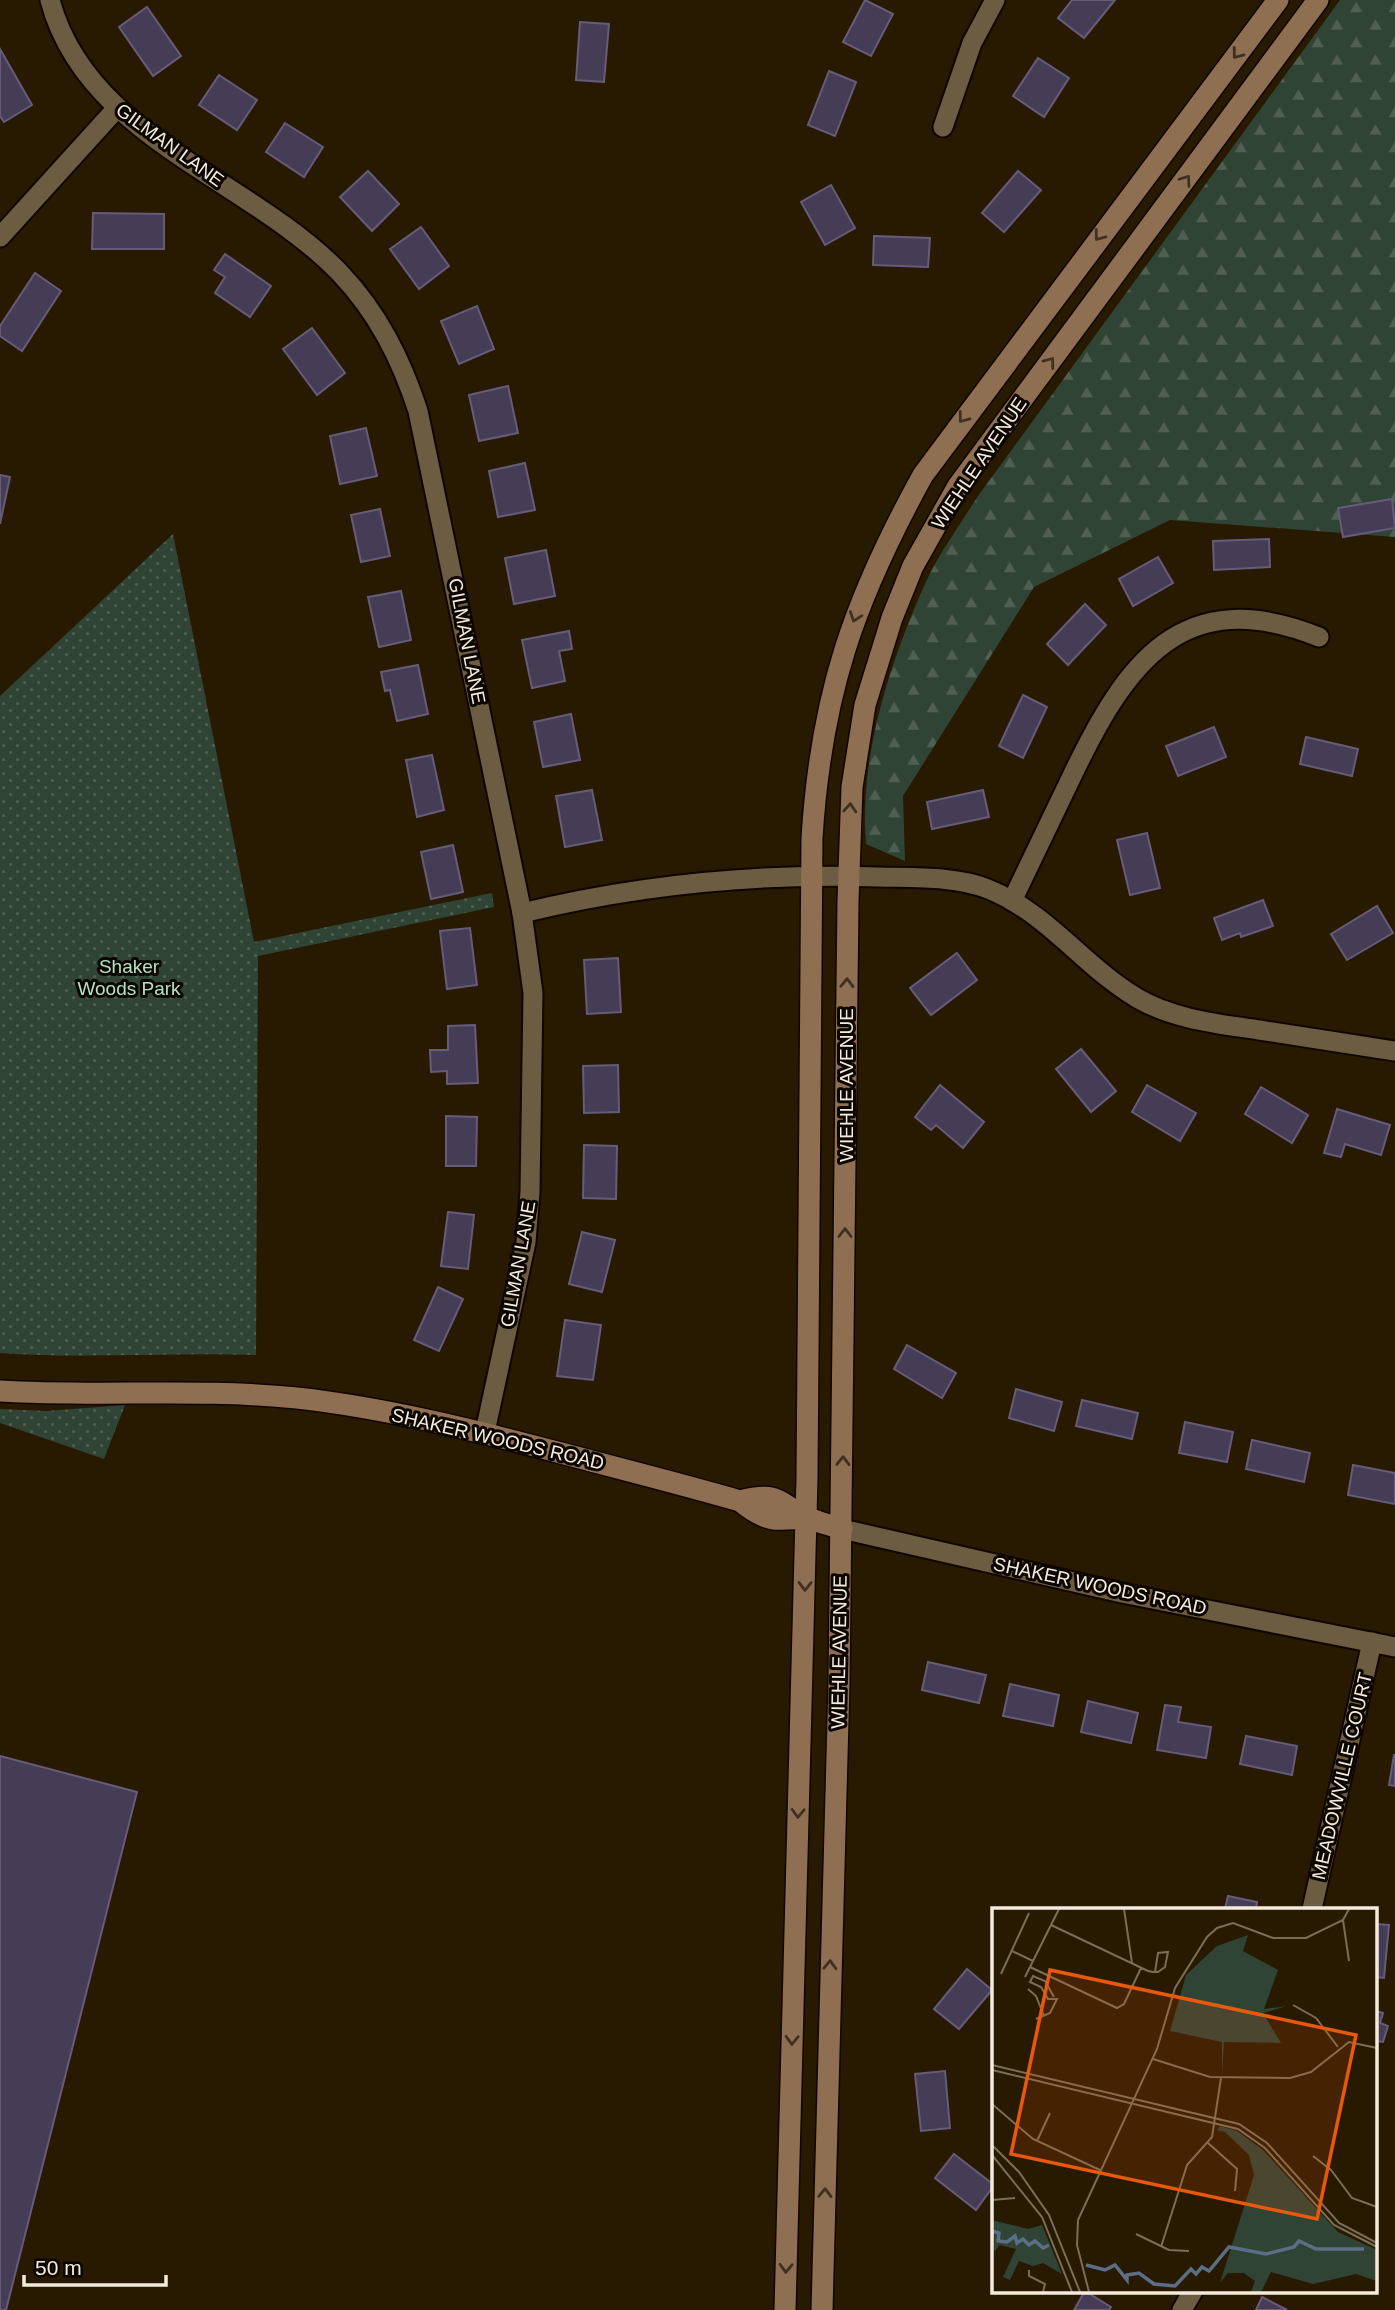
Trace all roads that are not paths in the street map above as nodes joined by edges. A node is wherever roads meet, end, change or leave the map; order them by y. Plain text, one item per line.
1 (50, 0) edge
2 (995, 0) edge
3 (1278, 0) edge
4 (1318, 0) edge
5 (117, 108) junction
6 (943, 127) dead end
7 (0, 237) edge
8 (1319, 637) dead end
9 (812, 875) junction
10 (848, 876) junction
11 (1012, 901) junction
12 (522, 913) junction
13 (1395, 1051) edge
14 (0, 1391) edge
15 (485, 1432) junction
16 (806, 1517) junction
17 (842, 1529) junction
18 (1372, 1642) junction
19 (1395, 1647) edge
20 (1312, 1908) edge
21 (1192, 2292) edge
22 (785, 2310) edge
23 (822, 2310) edge
24 (1182, 2310) edge

1 - 5 street, GILMAN LANE
2 - 6 street
3 -> 9 main road, WIEHLE AVENUE
10 -> 4 main road, WIEHLE AVENUE
5 - 7 street
5 - 12 street, GILMAN LANE
8 - 11 street
9 - 10 street
9 - 12 street
9 - 16 main road, WIEHLE AVENUE
10 - 11 street
17 -> 10 main road, WIEHLE AVENUE
11 - 13 street
12 - 15 street, GILMAN LANE
14 - 15 main road, SHAKER WOODS ROAD
15 - 16 main road, SHAKER WOODS ROAD
16 - 17 main road, SHAKER WOODS ROAD
16 -> 22 main road, WIEHLE AVENUE
17 - 18 street, SHAKER WOODS ROAD
23 -> 17 main road, WIEHLE AVENUE
18 - 19 street, SHAKER WOODS ROAD
18 - 20 street, MEADOWVILLE COURT
21 - 24 street

